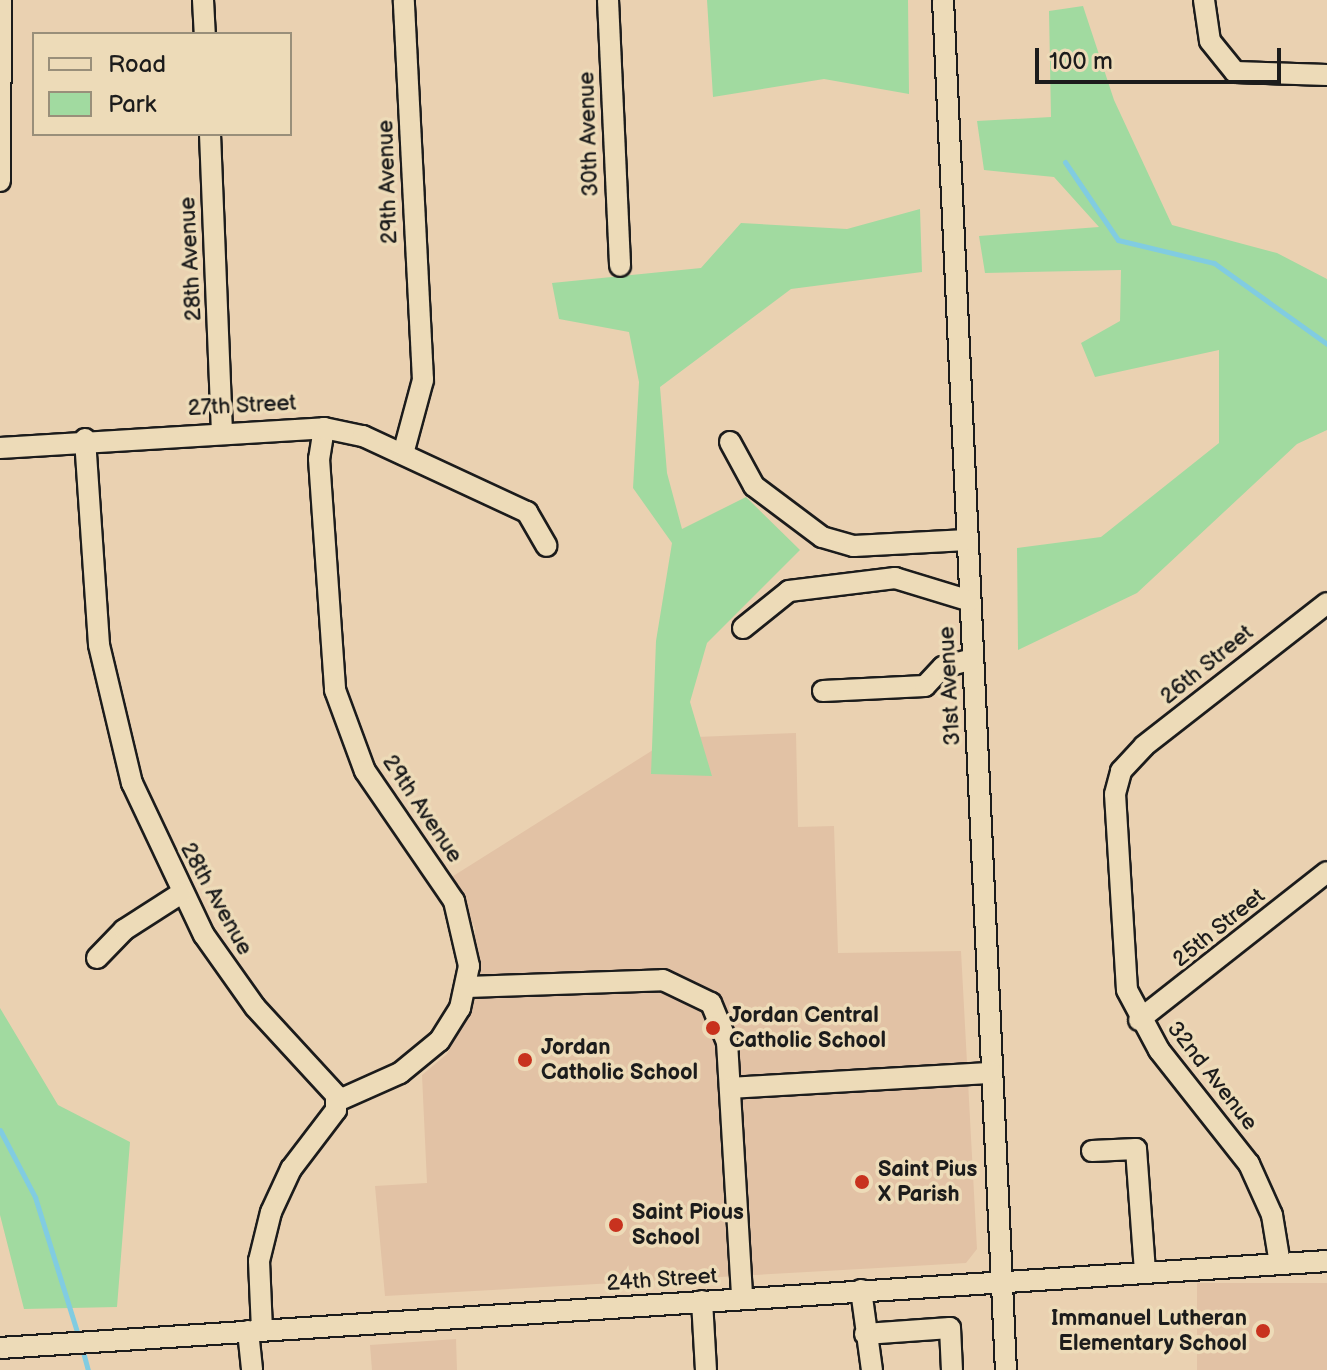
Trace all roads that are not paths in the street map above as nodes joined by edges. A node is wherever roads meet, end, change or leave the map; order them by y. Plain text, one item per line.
1 (1, 0) edge
2 (203, 0) edge
3 (404, 0) edge
4 (608, 0) edge
5 (943, 0) edge
6 (1204, 0) edge
7 (205, 32) edge
8 (1327, 75) edge
9 (210, 136) edge
10 (0, 181) edge
11 (620, 266) dead end
12 (324, 428) junction
13 (222, 431) junction
14 (85, 439) junction
15 (730, 442) dead end
16 (0, 448) edge
17 (403, 454) junction
18 (967, 540) junction
19 (547, 546) dead end
20 (970, 601) junction
21 (1327, 603) edge
22 (743, 628) dead end
23 (973, 659) junction
24 (823, 691) dead end
25 (1121, 771) joint
26 (1327, 872) edge
27 (180, 894) junction
28 (97, 958) dead end
29 (467, 987) junction
30 (1139, 1020) junction
31 (992, 1073) junction
32 (730, 1088) junction
33 (337, 1101) junction
34 (1092, 1151) dead end
35 (1327, 1261) edge
36 (1280, 1264) junction
37 (1145, 1272) junction
38 (1002, 1281) junction
39 (861, 1290) junction
40 (742, 1298) junction
41 (702, 1301) junction
42 (255, 1331) junction
43 (865, 1334) junction
44 (0, 1348) edge
45 (252, 1370) edge
46 (706, 1370) edge
47 (872, 1370) edge
48 (952, 1370) edge
49 (1006, 1370) edge

1 - 10 street
2 - 7 street
3 - 17 street, 29th Avenue
4 - 11 street, 30th Avenue
5 - 18 street, 31st Avenue
6 - 8 street
9 - 13 street, 28th Avenue
12 - 13 street, 27th Street
12 - 17 street, 27th Street
12 - 29 street, 29th Avenue
13 - 14 street, 27th Street
14 - 16 street, 27th Street
14 - 27 street, 28th Avenue
15 - 18 street
17 - 19 street, 27th Street
18 - 20 street, 31st Avenue
20 - 22 street
20 - 23 street, 31st Avenue
21 - 25 street, 26th Street
23 - 24 street
23 - 31 street, 31st Avenue
25 - 30 street, 32nd Avenue
26 - 30 street, 25th Street
27 - 28 street
27 - 33 street, 28th Avenue
29 - 32 street
29 - 33 street, 29th Avenue
30 - 36 street, 32nd Avenue
31 - 32 street
31 - 38 street, 31st Avenue
32 - 40 street
33 - 42 street
34 - 37 street
35 - 36 street, 24th Street
36 - 37 street, 24th Street
37 - 38 street, 24th Street
38 - 39 street, 24th Street
38 - 49 street, 31st Avenue
39 - 40 street, 24th Street
39 - 43 street
40 - 41 street, 24th Street
41 - 42 street, 24th Street
41 - 46 street
42 - 44 street, 24th Street
42 - 45 street
43 - 47 street
43 - 48 street

